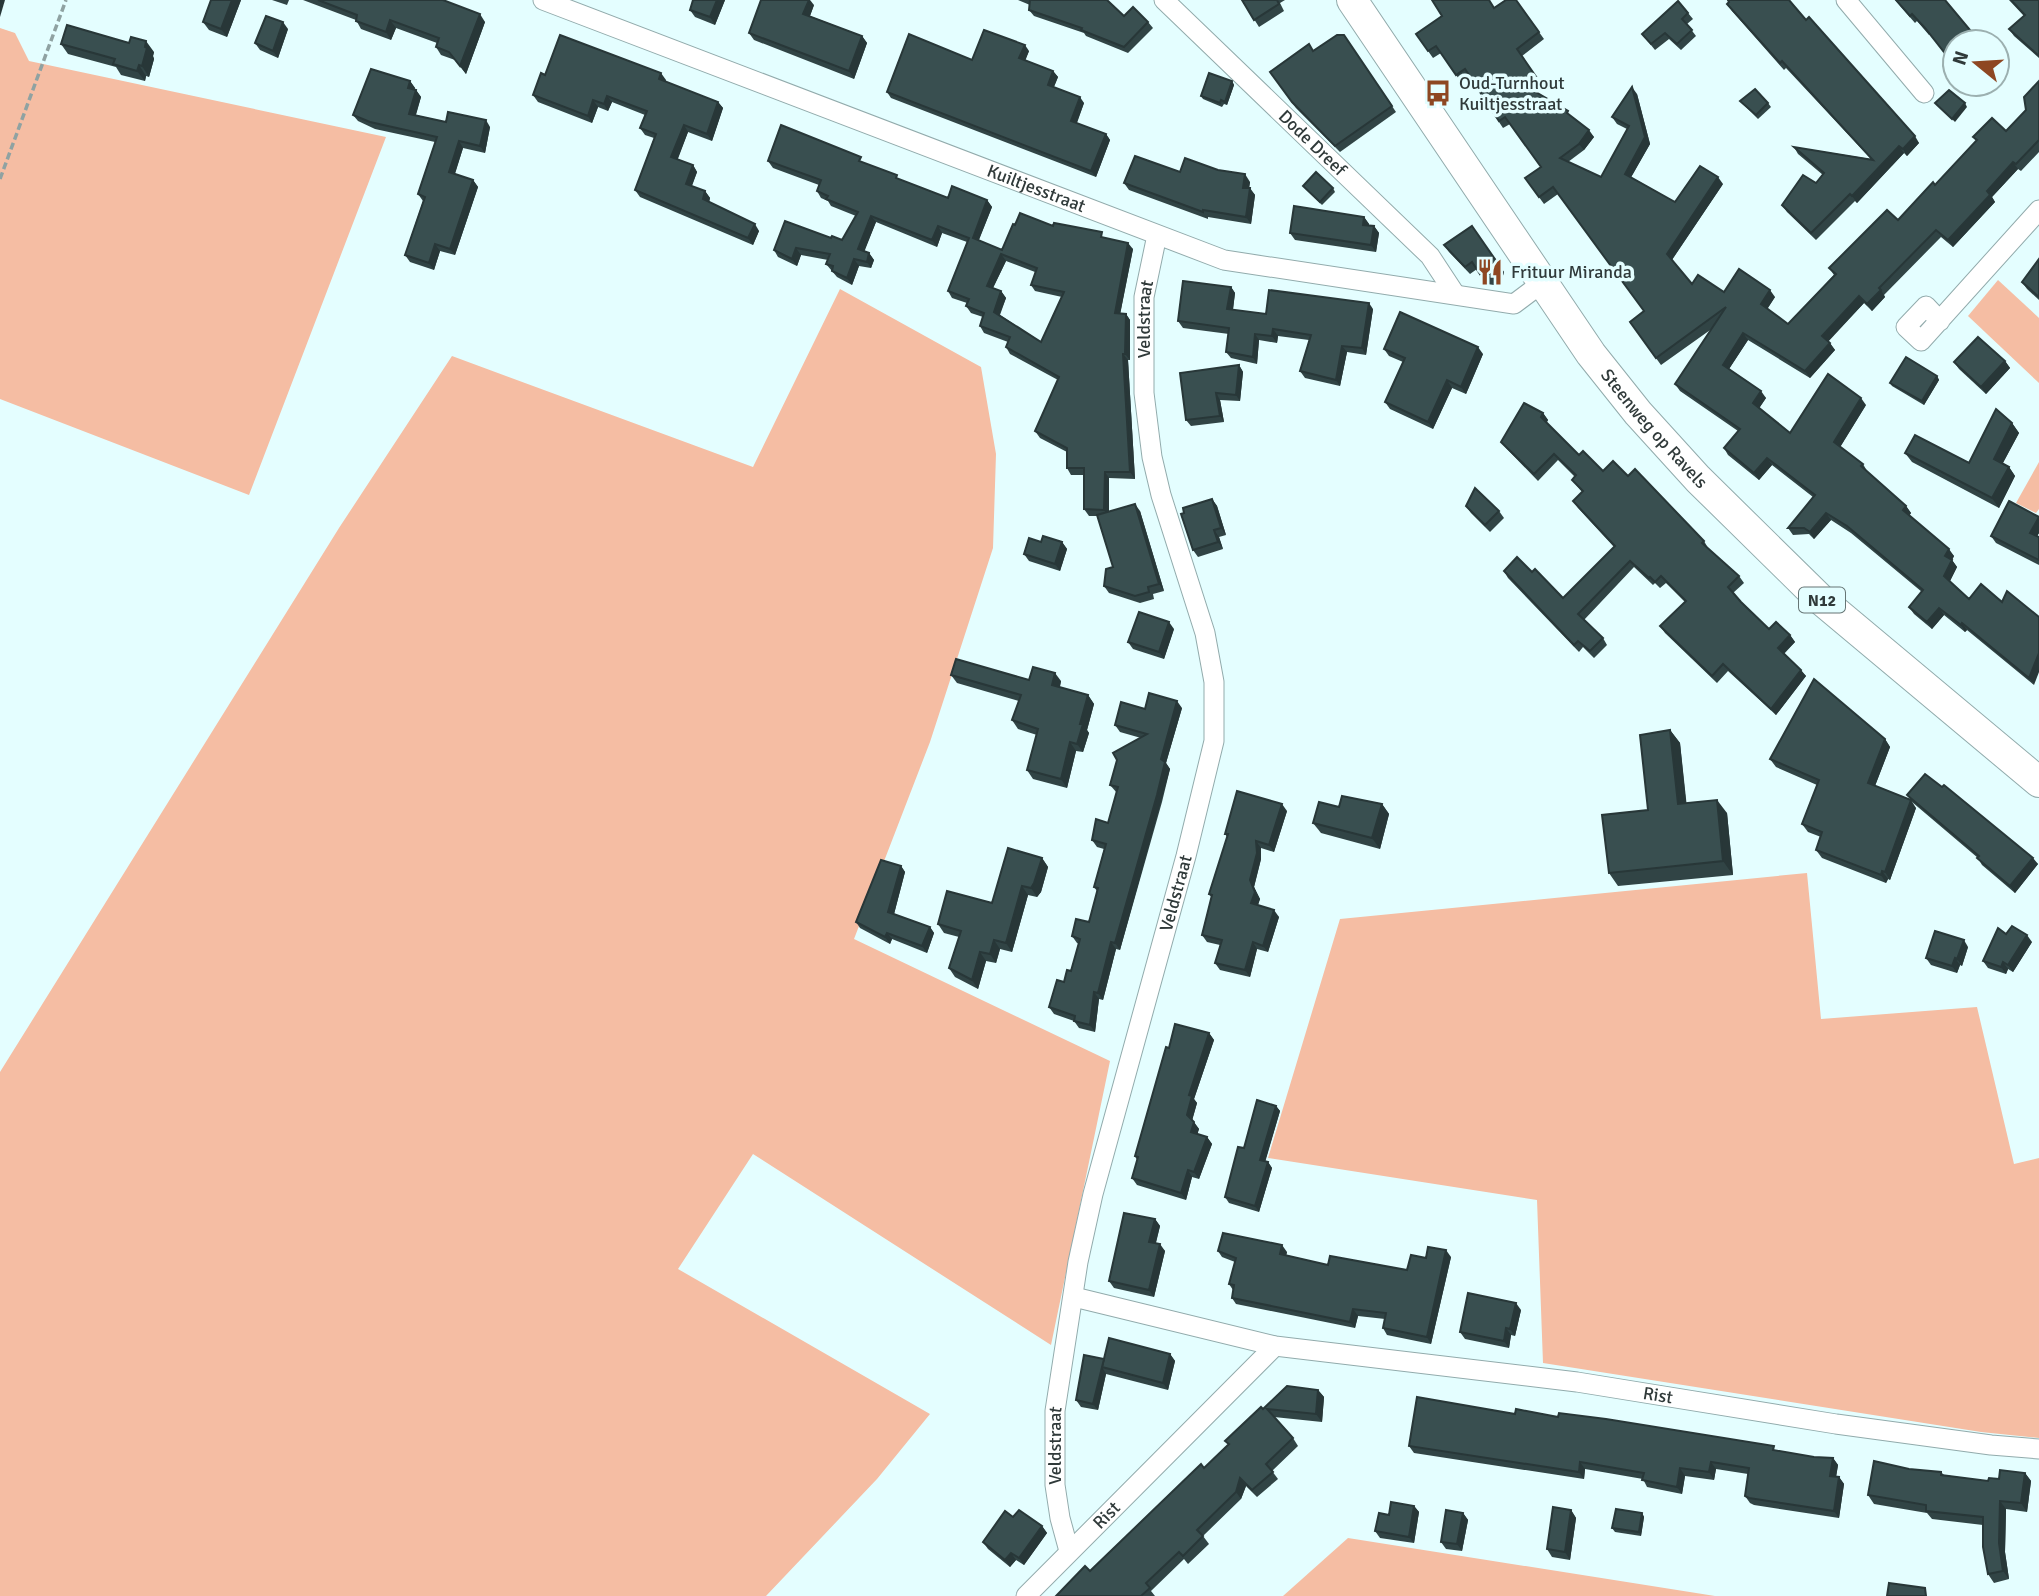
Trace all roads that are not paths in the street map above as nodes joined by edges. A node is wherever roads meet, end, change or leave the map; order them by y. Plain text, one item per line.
1 (543, 0) edge
2 (1164, 0) edge
3 (1352, 0) edge
4 (1846, 0) edge
5 (1924, 93) dead end
6 (2039, 210) edge
7 (1157, 235) junction
8 (1542, 283) junction
9 (1455, 294) junction
10 (1940, 321) dead end
11 (2039, 782) edge
12 (1074, 1297) junction
13 (1275, 1346) junction
14 (2039, 1448) edge
15 (1069, 1551) junction
16 (1026, 1596) edge

1 - 7 street, Kuiltjesstraat
2 - 9 street, Dode Dreef
3 - 8 main road, Steenweg op Ravels / N12
4 - 5 street
6 - 10 street
7 - 9 street, Kuiltjesstraat
7 - 12 street, Veldstraat
8 - 9 street, Kuiltjesstraat
8 - 11 main road, Steenweg op Ravels / N12
12 - 13 street, Rist
12 - 15 street, Veldstraat
13 - 14 street, Rist
13 - 15 street, Rist
15 - 16 street, Rist

